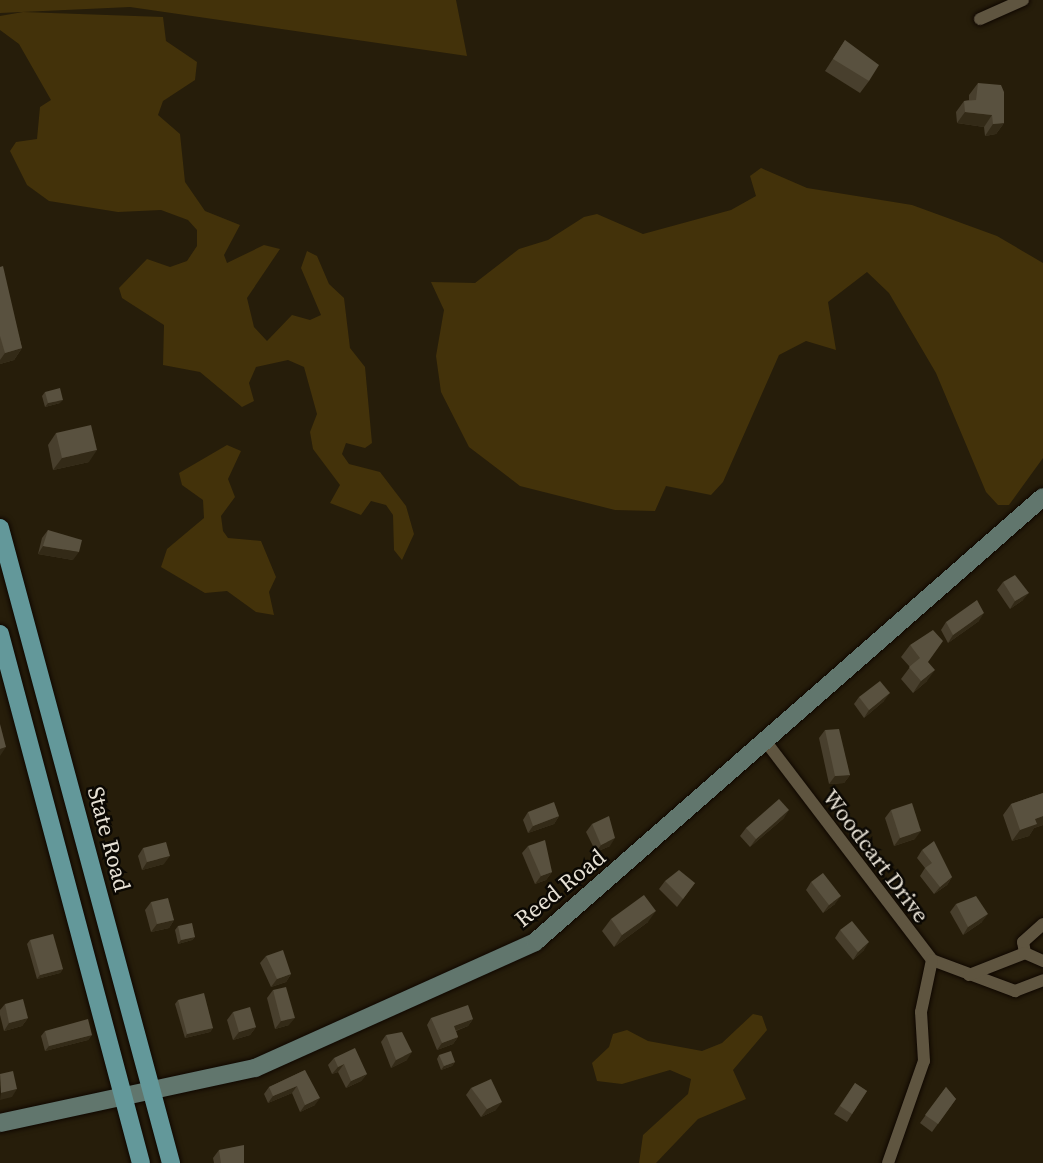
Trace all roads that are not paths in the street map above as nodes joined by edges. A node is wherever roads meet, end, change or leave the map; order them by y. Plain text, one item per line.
1 (1023, 0) edge
2 (980, 19) dead end
3 (1043, 497) edge
4 (0, 528) edge
5 (0, 634) edge
6 (766, 742) junction
7 (1043, 923) edge
8 (1024, 953) junction
9 (932, 960) junction
10 (1043, 961) edge
11 (969, 975) junction
12 (1043, 980) edge
13 (152, 1095) junction
14 (125, 1097) junction
15 (0, 1123) edge
16 (141, 1163) edge
17 (171, 1163) edge
18 (888, 1163) edge

1 - 2 street
3 - 6 street, Reed Road
4 - 13 main road, State Road
5 - 14 main road
6 - 9 street, Woodcart Drive
6 - 13 street, Reed Road
7 - 8 street
8 - 10 street
8 - 11 street
9 - 11 street
9 - 18 street
11 - 12 street
13 - 14 street, Reed Road
13 - 17 main road, State Road
14 - 15 street, Reed Road
14 - 16 main road

